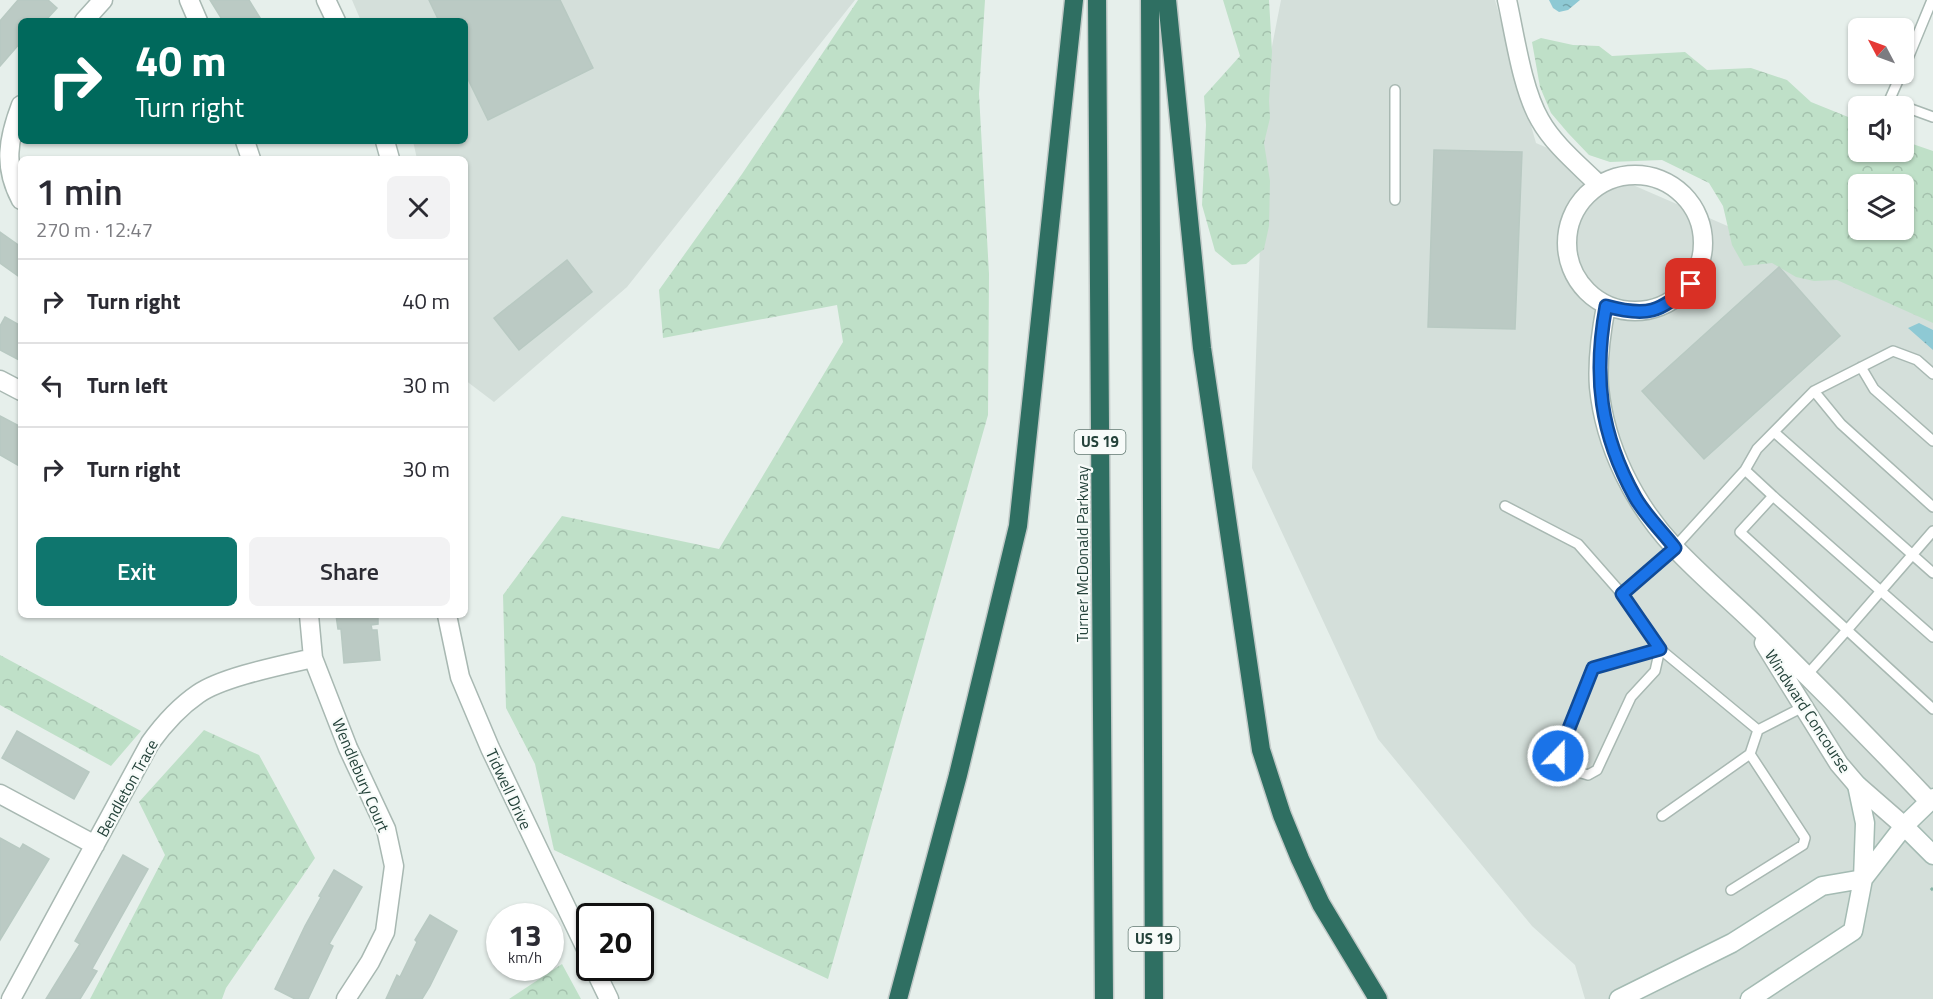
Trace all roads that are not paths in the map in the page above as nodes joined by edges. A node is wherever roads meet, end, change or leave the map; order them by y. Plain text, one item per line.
1 (103, 0) edge
2 (189, 0) edge
3 (326, 0) edge
4 (1074, 0) edge
5 (1097, 0) edge
6 (1150, 0) edge
7 (1167, 0) edge
8 (1507, 0) edge
9 (1932, 0) edge
10 (87, 18) edge
11 (197, 18) edge
12 (335, 18) edge
13 (1914, 44) edge
14 (1897, 84) edge
15 (1395, 90) dead end
16 (18, 116) edge
17 (1933, 117) edge
18 (4, 164) edge
19 (1599, 185) junction
20 (18, 194) edge
21 (1395, 200) dead end
22 (1606, 306) junction
23 (1861, 367) junction
24 (1933, 374) edge
25 (0, 380) edge
26 (18, 390) edge
27 (1814, 391) junction
28 (1774, 432) junction
29 (1933, 441) edge
30 (1745, 470) junction
31 (1773, 496) junction
32 (1506, 506) dead end
33 (1933, 507) edge
34 (1933, 531) edge
35 (1675, 548) junction
36 (1912, 555) junction
37 (1933, 573) edge
38 (1882, 590) junction
39 (1622, 594) junction
40 (1743, 611) junction
41 (309, 618) edge
42 (448, 618) edge
43 (1847, 630) junction
44 (1933, 637) edge
45 (1660, 649) junction
46 (313, 658) junction
47 (1807, 675) junction
48 (1803, 707) junction
49 (1933, 710) edge
50 (1758, 730) junction
51 (1750, 754) junction
52 (1857, 785) junction
53 (0, 794) edge
54 (1932, 801) edge
55 (1662, 816) dead end
56 (1904, 826) junction
57 (95, 845) junction
58 (1933, 855) edge
59 (1863, 879) junction
60 (1731, 890) dead end
61 (576, 928) edge
62 (600, 981) edge
63 (9, 990) edge
64 (346, 999) edge
65 (609, 999) edge
66 (898, 999) edge
67 (1104, 999) edge
68 (1154, 999) edge
69 (1378, 999) edge
70 (1619, 999) edge
71 (1750, 999) edge

1 - 10 street
2 - 11 street
3 - 12 street
4 - 66 highway
5 - 67 highway, Turner McDonald Parkway / US 19
6 - 68 highway, US 19
7 - 69 highway
8 - 19 street
9 - 13 lane
14 - 17 lane
15 - 21 lane
16 - 18 street
18 - 20 street
19 - 22 street
19 - 22 street
22 - 35 street, Windward Concourse
23 - 24 lane
23 - 27 lane
23 - 29 lane
25 - 26 street
27 - 28 lane
27 - 33 lane
28 - 30 lane
28 - 36 lane
30 - 31 lane
30 - 35 lane
31 - 38 lane
31 - 43 lane
32 - 39 lane
34 - 36 lane
35 - 39 lane
35 - 40 street, Windward Concourse
36 - 37 lane
36 - 38 lane
38 - 43 lane
38 - 44 lane
39 - 45 lane
40 - 47 street, Windward Concourse
40 - 48 street, Windward Concourse
41 - 46 street, Wendlebury Court
42 - 61 street, Tidwell Drive
43 - 47 lane
43 - 49 lane
45 - 45 lane
45 - 50 lane
46 - 57 street, Bendleton Trace
46 - 64 street, Wendlebury Court
47 - 54 street, Windward Concourse
48 - 50 lane
48 - 52 street, Windward Concourse
50 - 51 lane
51 - 55 lane
51 - 60 lane
52 - 56 street, Windward Concourse
52 - 59 street
53 - 57 street
54 - 56 street
56 - 58 street, Windward Concourse
56 - 59 street
57 - 63 street, Bendleton Trace
59 - 70 street
59 - 71 street
62 - 65 street

